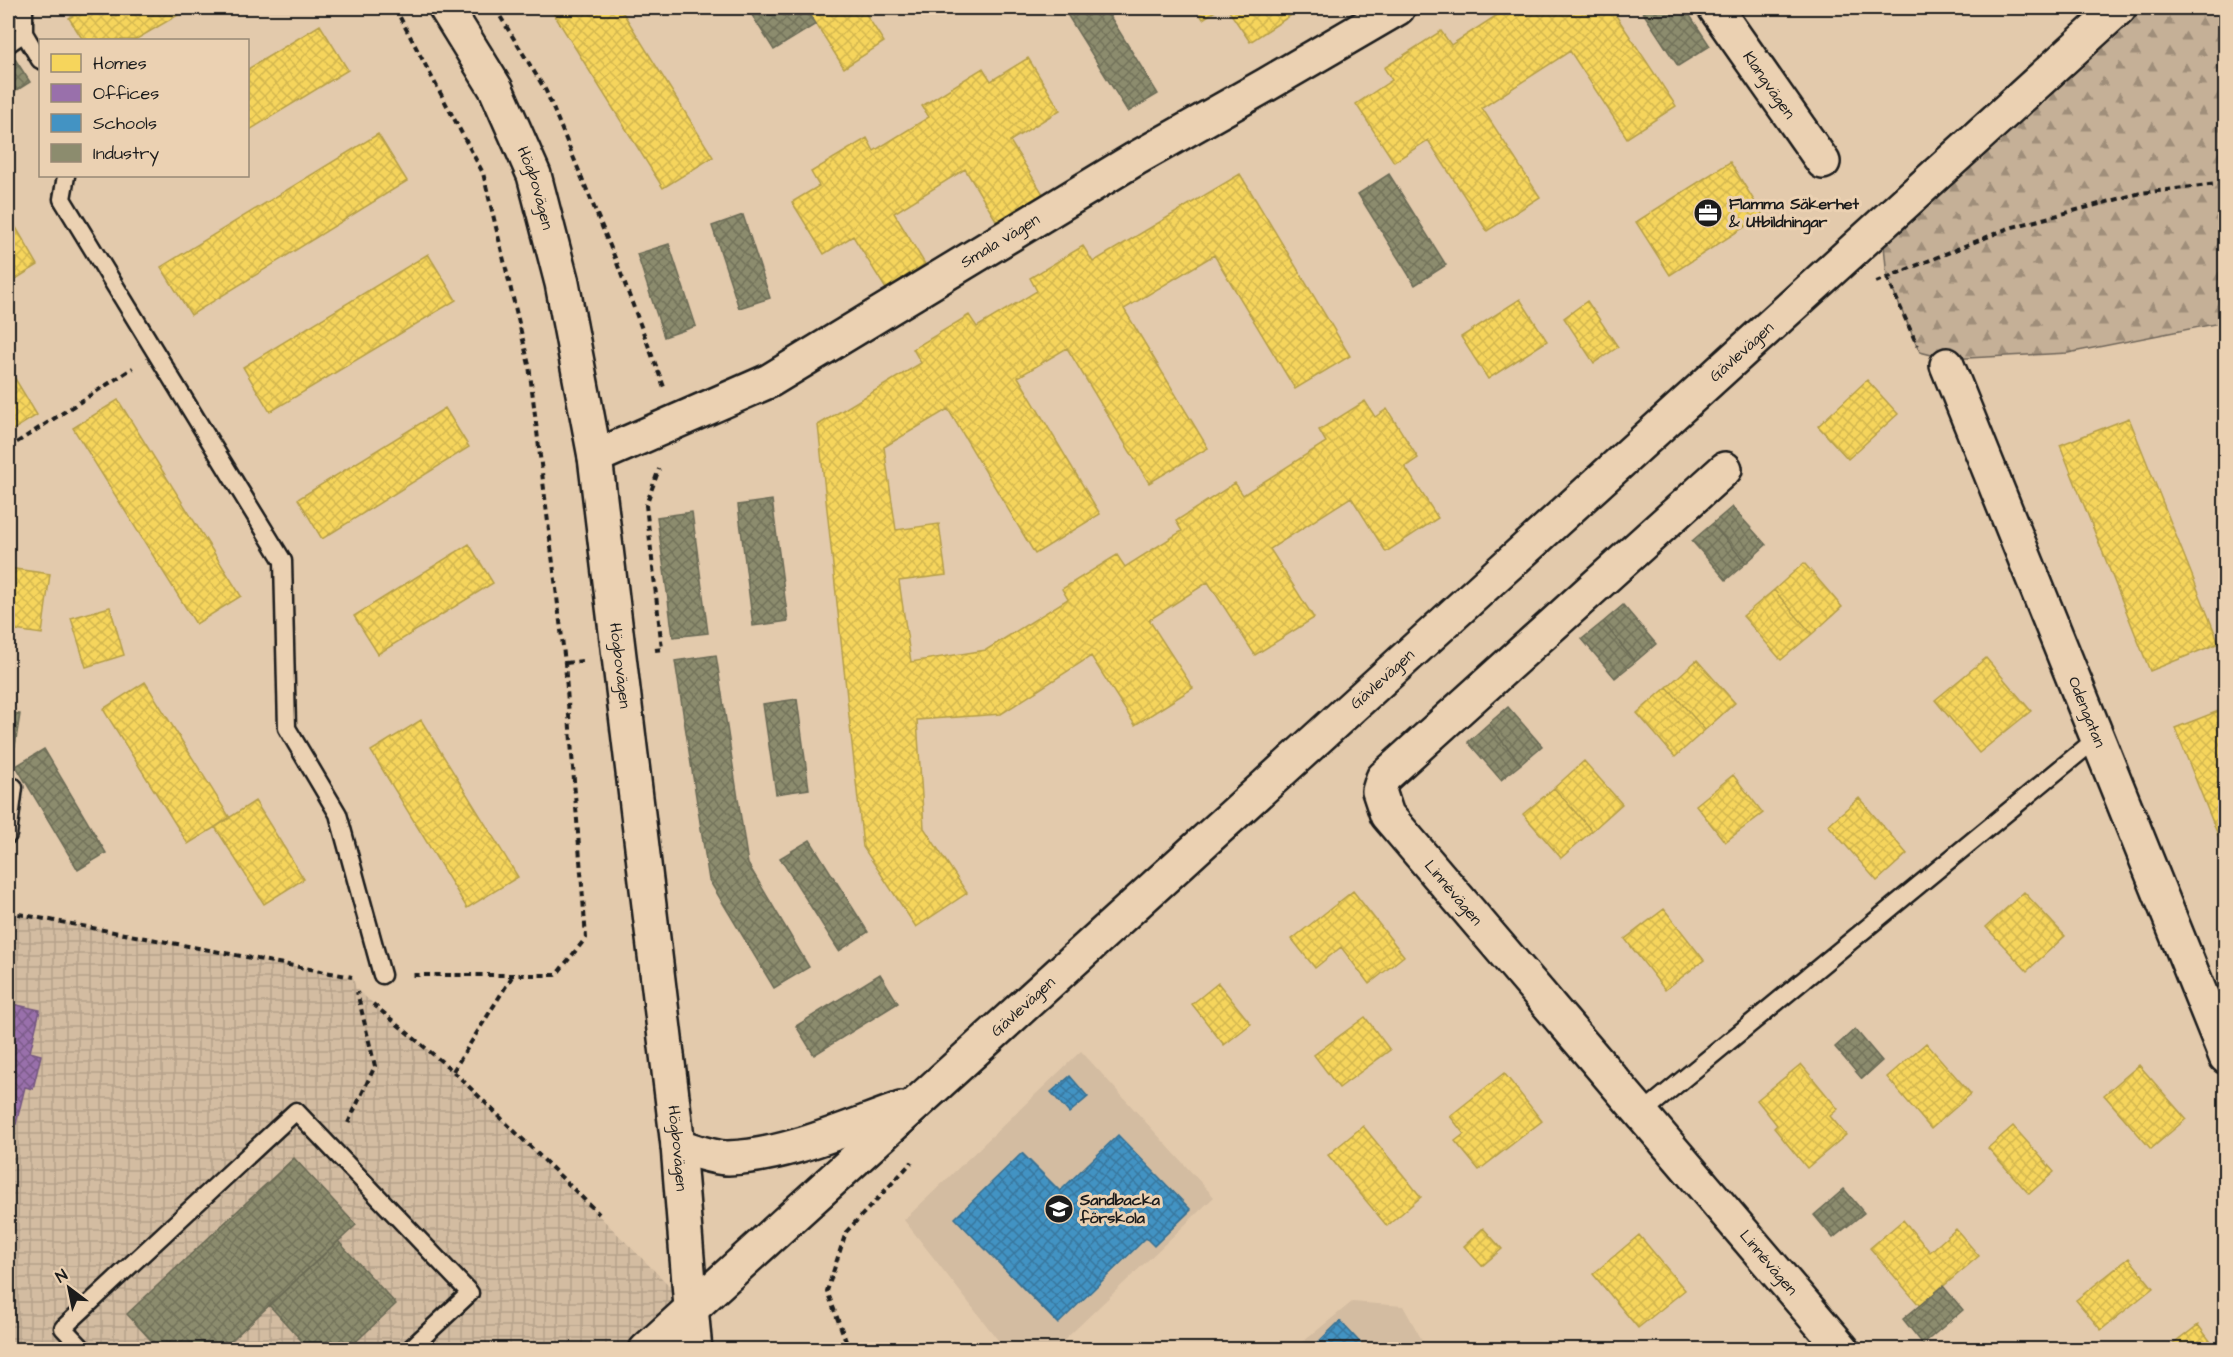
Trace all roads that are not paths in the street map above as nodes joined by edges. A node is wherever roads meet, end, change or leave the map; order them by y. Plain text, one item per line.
1 (24, 8) edge
2 (447, 8) edge
3 (1398, 8) edge
4 (1715, 8) edge
5 (2119, 8) edge
6 (24, 33) junction
7 (8, 44) edge
8 (39, 58) edge
9 (1823, 162) dead end
10 (66, 177) edge
11 (1947, 365) road end
12 (595, 456) junction
13 (1725, 469) dead end
14 (2096, 739) junction
15 (8, 786) edge
16 (8, 835) edge
17 (382, 975) road end
18 (2226, 1057) edge
19 (915, 1104) junction
20 (1641, 1114) junction
21 (678, 1146) junction
22 (691, 1307) junction
23 (84, 1350) edge
24 (409, 1350) edge
25 (646, 1350) edge
26 (695, 1350) edge
27 (1843, 1350) edge

1 - 6 lane
2 - 12 main road, Högbovägen
3 - 12 main road, Smala vägen
4 - 9 main road, Klangvägen
5 - 19 main road, Gävlevägen
6 - 7 lane
6 - 8 lane
10 - 17 lane
11 - 14 main road, Odengatan
12 - 21 main road, Högbovägen
13 - 20 main road, Linnévägen
14 - 18 main road, Odengatan
14 - 20 lane
15 - 16 lane
19 - 21 main road
19 - 22 main road, Gävlevägen
20 - 27 main road, Linnévägen
21 - 22 main road, Högbovägen
22 - 25 main road, Gävlevägen
22 - 26 main road, Högbovägen
23 - 24 lane

